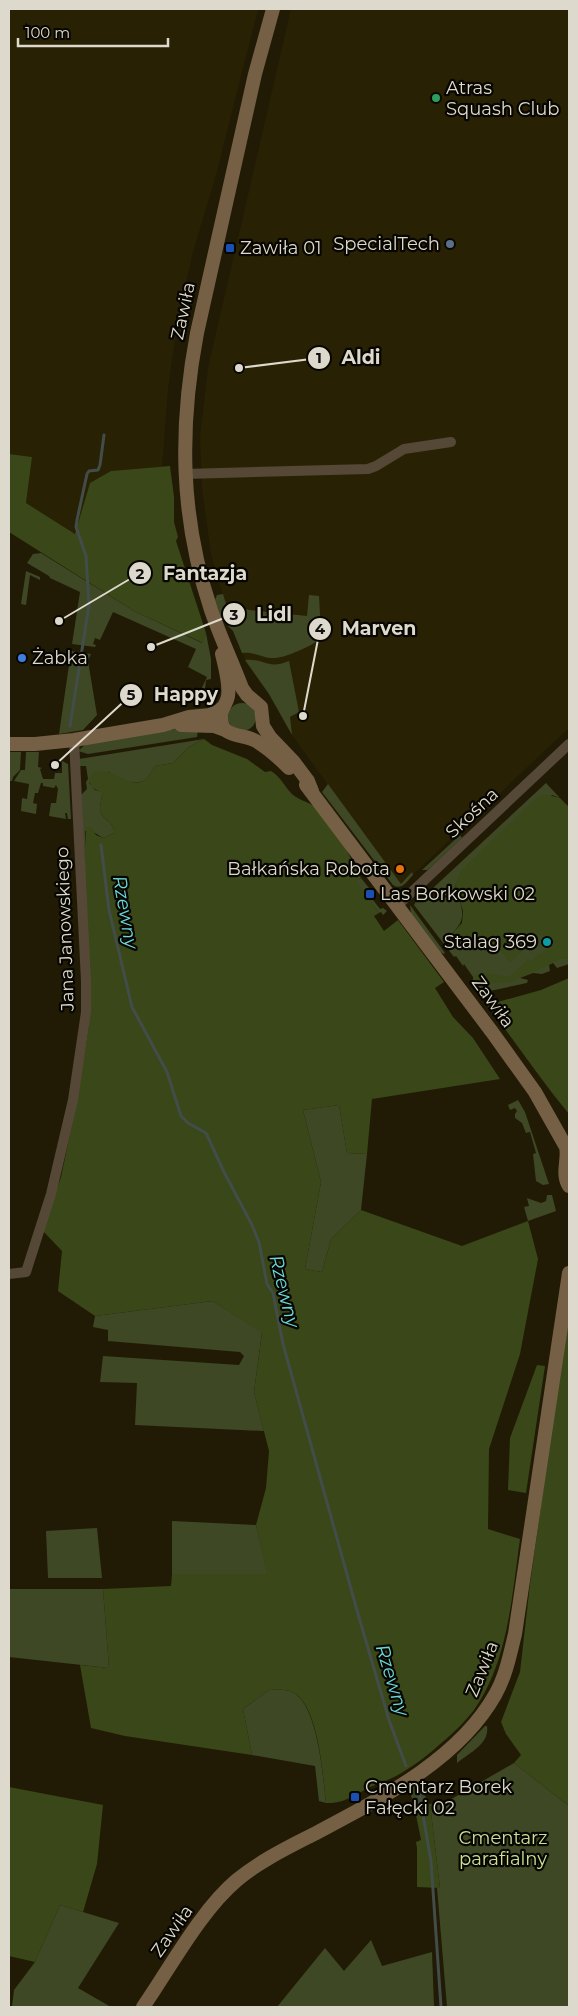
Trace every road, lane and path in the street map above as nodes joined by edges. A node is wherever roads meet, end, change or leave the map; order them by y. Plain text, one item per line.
1 (273, 9) edge
2 (451, 442) dead end
3 (185, 474) junction
4 (216, 624) junction
5 (249, 697) junction
6 (225, 705) junction
7 (262, 720) junction
8 (163, 725) junction
9 (225, 730) junction
10 (246, 737) junction
11 (74, 740) junction
12 (9, 744) edge
13 (569, 744) edge
14 (312, 791) junction
15 (398, 905) junction
16 (535, 1092) junction
17 (569, 1131) edge
18 (568, 1159) edge
19 (569, 1186) edge
20 (9, 1274) edge
21 (569, 1274) edge
22 (143, 2007) edge

1 - 3 street, Zawiła
2 - 3 street
3 - 4 street, Zawiła
4 - 5 street, Zawiła
4 - 6 street, Zawiła
5 - 6 street
5 - 7 street, Zawiła
6 - 8 street
6 - 9 street, Zawiła
7 - 10 street
7 - 14 street, Zawiła
8 - 9 street
8 - 11 street
9 - 10 street, Zawiła
10 - 14 street, Zawiła
11 - 12 street
11 - 20 street, Jana Janowskiego
13 - 15 street, Skośna
14 - 15 street, Zawiła
15 - 16 street, Zawiła
16 - 17 street, Zawiła
16 - 18 street, Zawiła
18 - 19 street, Zawiła
21 - 22 street, Zawiła

